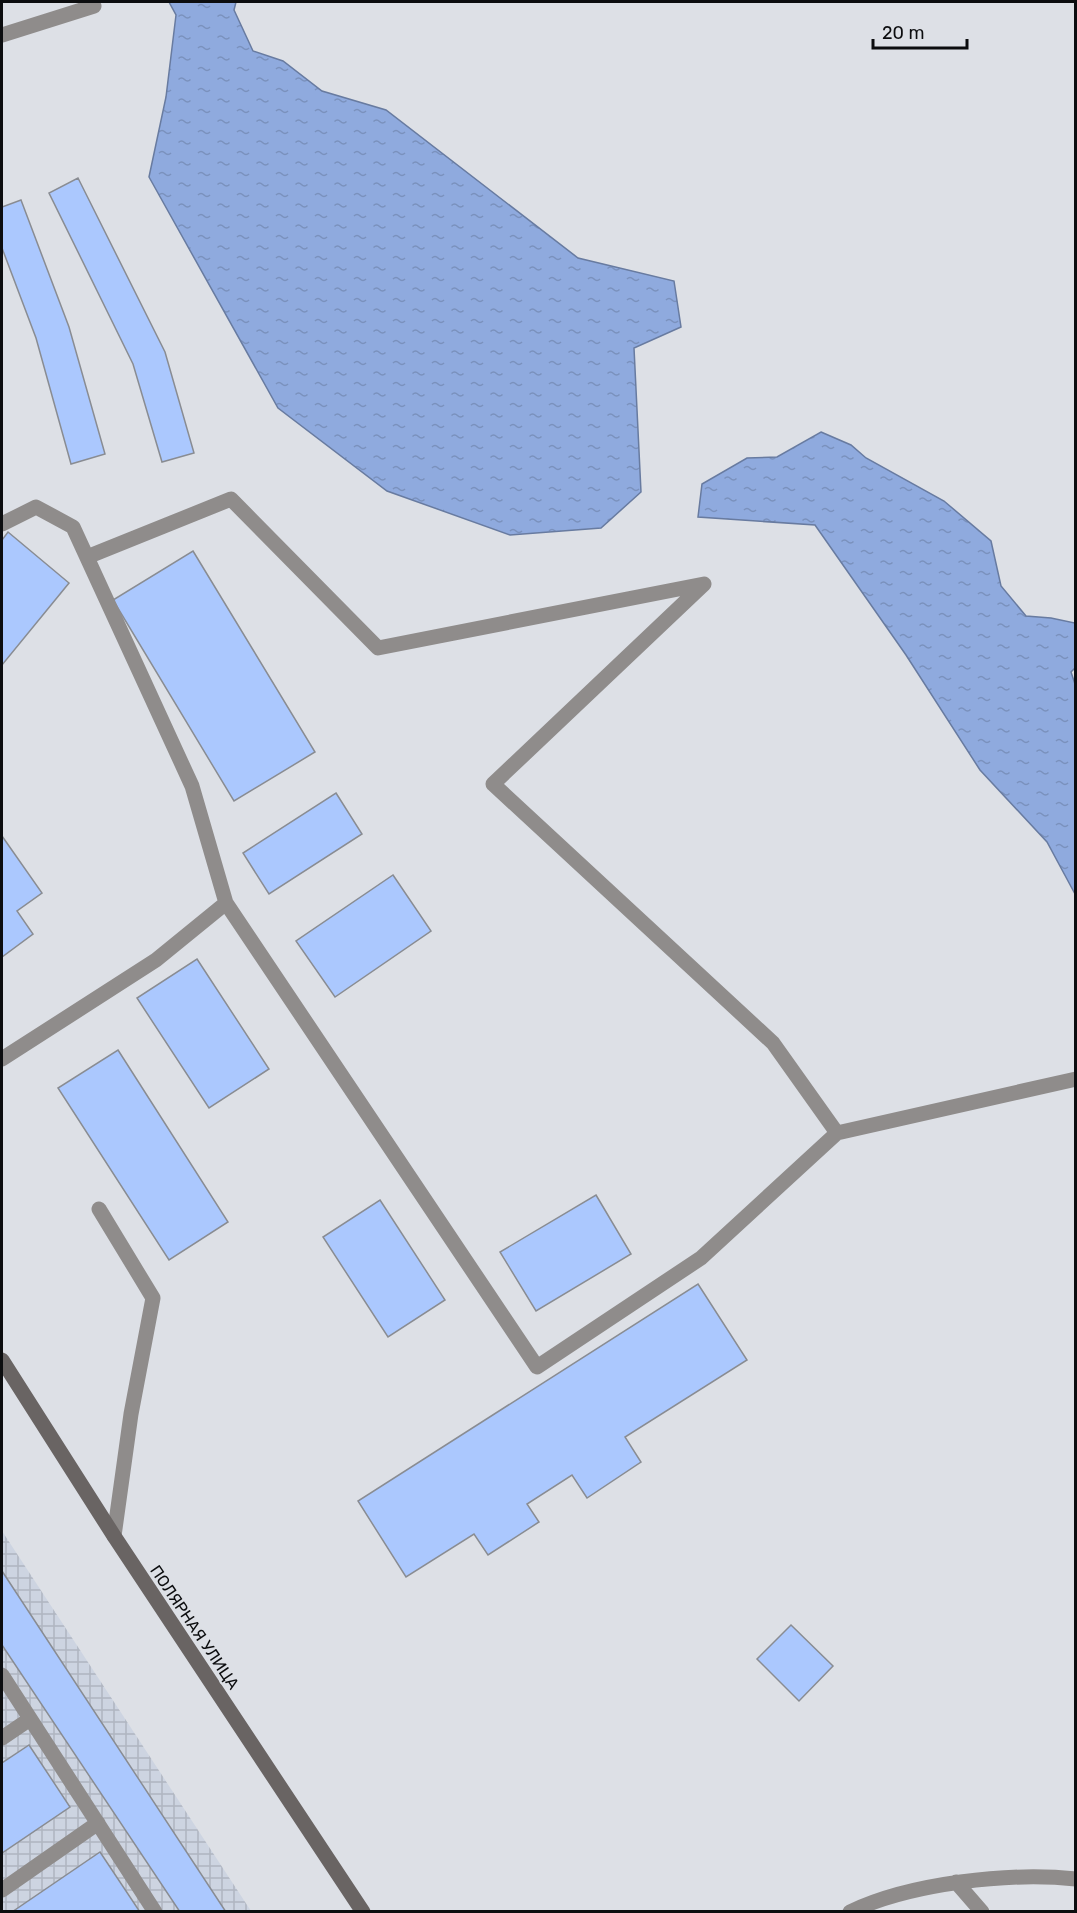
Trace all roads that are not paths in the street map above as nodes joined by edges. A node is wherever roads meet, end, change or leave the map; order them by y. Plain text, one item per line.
1 (94, 6) dead end
2 (2, 35) edge
3 (2, 524) edge
4 (87, 557) junction
5 (226, 903) junction
6 (2, 1059) edge
7 (1076, 1079) edge
8 (837, 1133) junction
9 (99, 1209) dead end
10 (2, 1360) edge
11 (114, 1536) junction
12 (2, 1675) edge
13 (30, 1719) junction
14 (2, 1738) edge
15 (98, 1823) junction
16 (1076, 1879) edge
17 (956, 1882) junction
18 (2, 1890) edge
19 (155, 1911) edge
20 (363, 1911) edge
21 (850, 1911) edge
22 (982, 1911) edge

1 - 2 street
3 - 4 street
4 - 5 street
4 - 8 street
5 - 6 street
5 - 8 street
7 - 8 street
9 - 11 street
10 - 11 main road, ПОЛЯРНАЯ УЛИЦА
11 - 20 main road, ПОЛЯРНАЯ УЛИЦА
12 - 13 street
13 - 14 street
13 - 15 street
15 - 18 street
15 - 19 street
16 - 17 street
17 - 21 street
17 - 22 street

